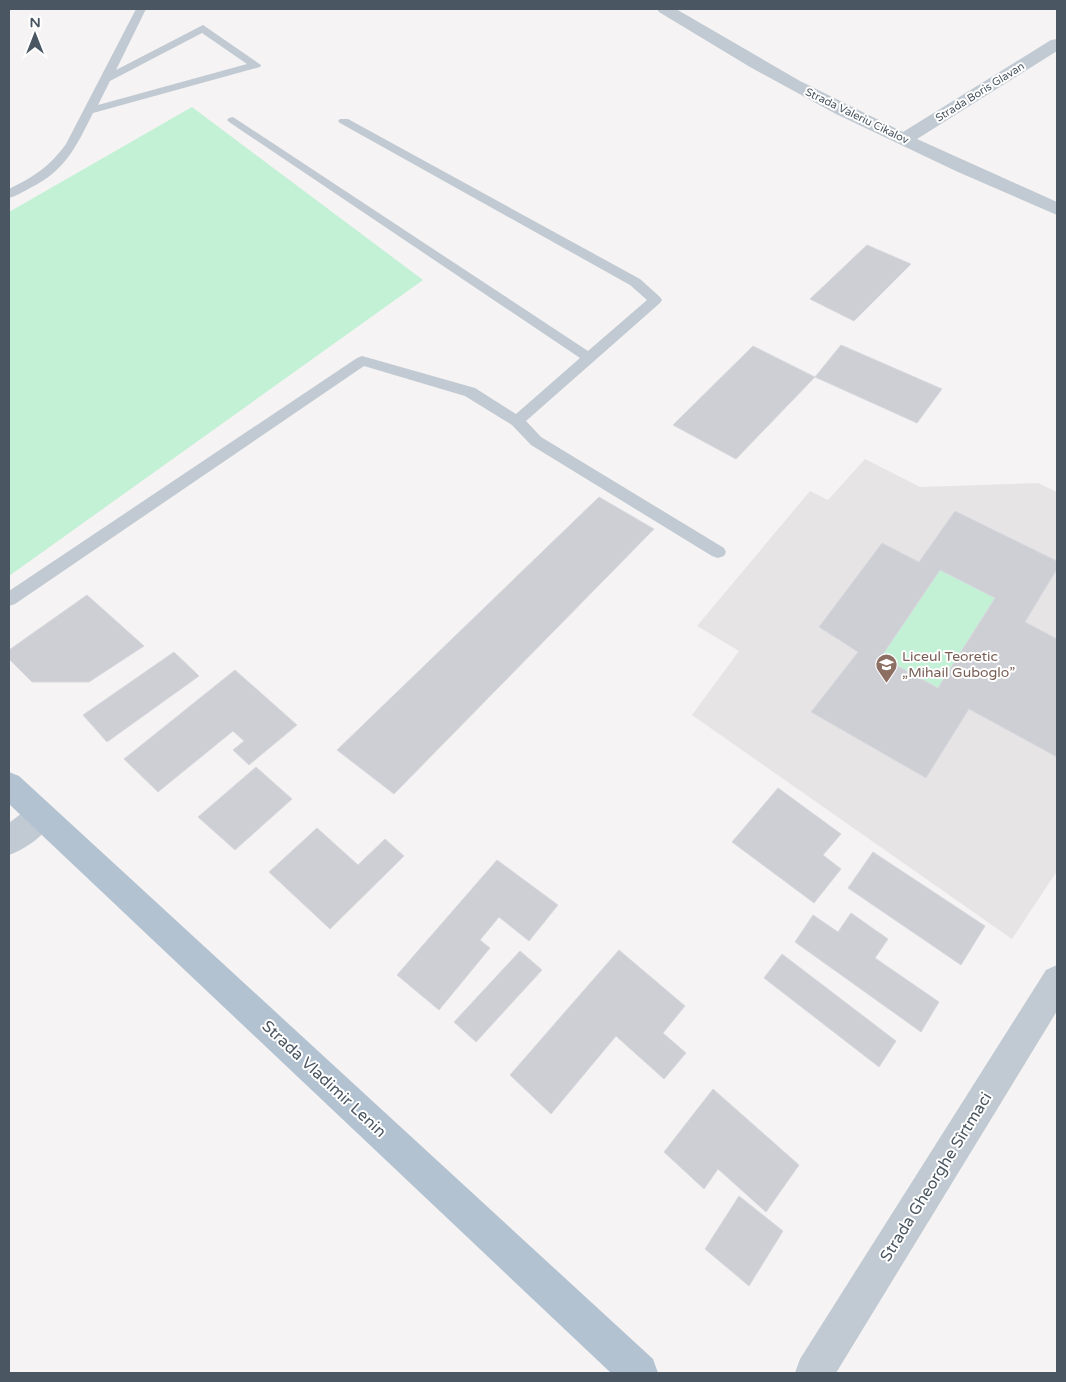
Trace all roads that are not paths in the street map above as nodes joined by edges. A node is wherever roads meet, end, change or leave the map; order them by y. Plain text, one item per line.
1 (141, 9) edge
2 (665, 9) edge
3 (1057, 44) edge
4 (106, 79) junction
5 (89, 112) junction
6 (234, 120) dead end
7 (344, 121) dead end
8 (904, 140) junction
9 (9, 194) edge
10 (1057, 209) edge
11 (589, 358) junction
12 (517, 421) junction
13 (718, 552) dead end
14 (9, 599) edge
15 (9, 785) edge
16 (41, 816) junction
17 (9, 841) edge
18 (1057, 981) edge
19 (639, 1373) edge
20 (814, 1373) edge

1 - 4 lane
2 - 8 street, Strada Valeriu Cikalov
3 - 8 street, Strada Boris Glavan
4 - 5 lane
4 - 5 lane
5 - 9 lane
6 - 11 lane
7 - 11 lane
8 - 10 street, Strada Valeriu Cikalov
11 - 12 lane
12 - 13 lane
12 - 14 lane
15 - 16 main road, Strada Vladimir Lenin
16 - 17 street
16 - 19 main road, Strada Vladimir Lenin
18 - 20 street, Strada Gheorghe Sîrtmaci

